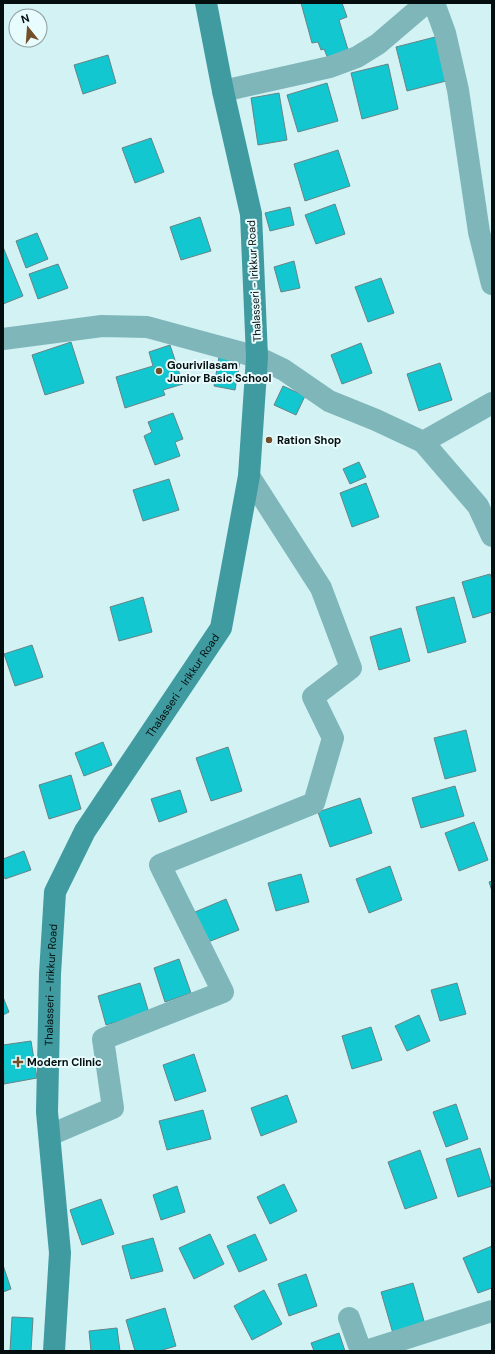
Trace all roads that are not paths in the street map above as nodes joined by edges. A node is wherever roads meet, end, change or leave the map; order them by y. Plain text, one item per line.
1 (206, 3) edge
2 (426, 3) edge
3 (434, 3) edge
4 (222, 91) junction
5 (492, 284) edge
6 (3, 339) edge
7 (257, 357) junction
8 (492, 403) edge
9 (423, 442) junction
10 (249, 476) junction
11 (492, 536) edge
12 (50, 1135) junction
13 (492, 1311) edge
14 (349, 1318) dead end
15 (54, 1351) edge
16 (361, 1351) edge
17 (366, 1351) edge

1 - 4 main road, Thalasseri - Irikkur Road
2 - 4 street
3 - 5 street
4 - 7 main road, Thalasseri - Irikkur Road
6 - 7 street
7 - 9 street
7 - 10 main road, Thalasseri - Irikkur Road
8 - 9 street
9 - 11 street
10 - 12 main road, Thalasseri - Irikkur Road
10 - 12 street
12 - 15 main road, Thalasseri - Irikkur Road
13 - 17 street
14 - 16 street

